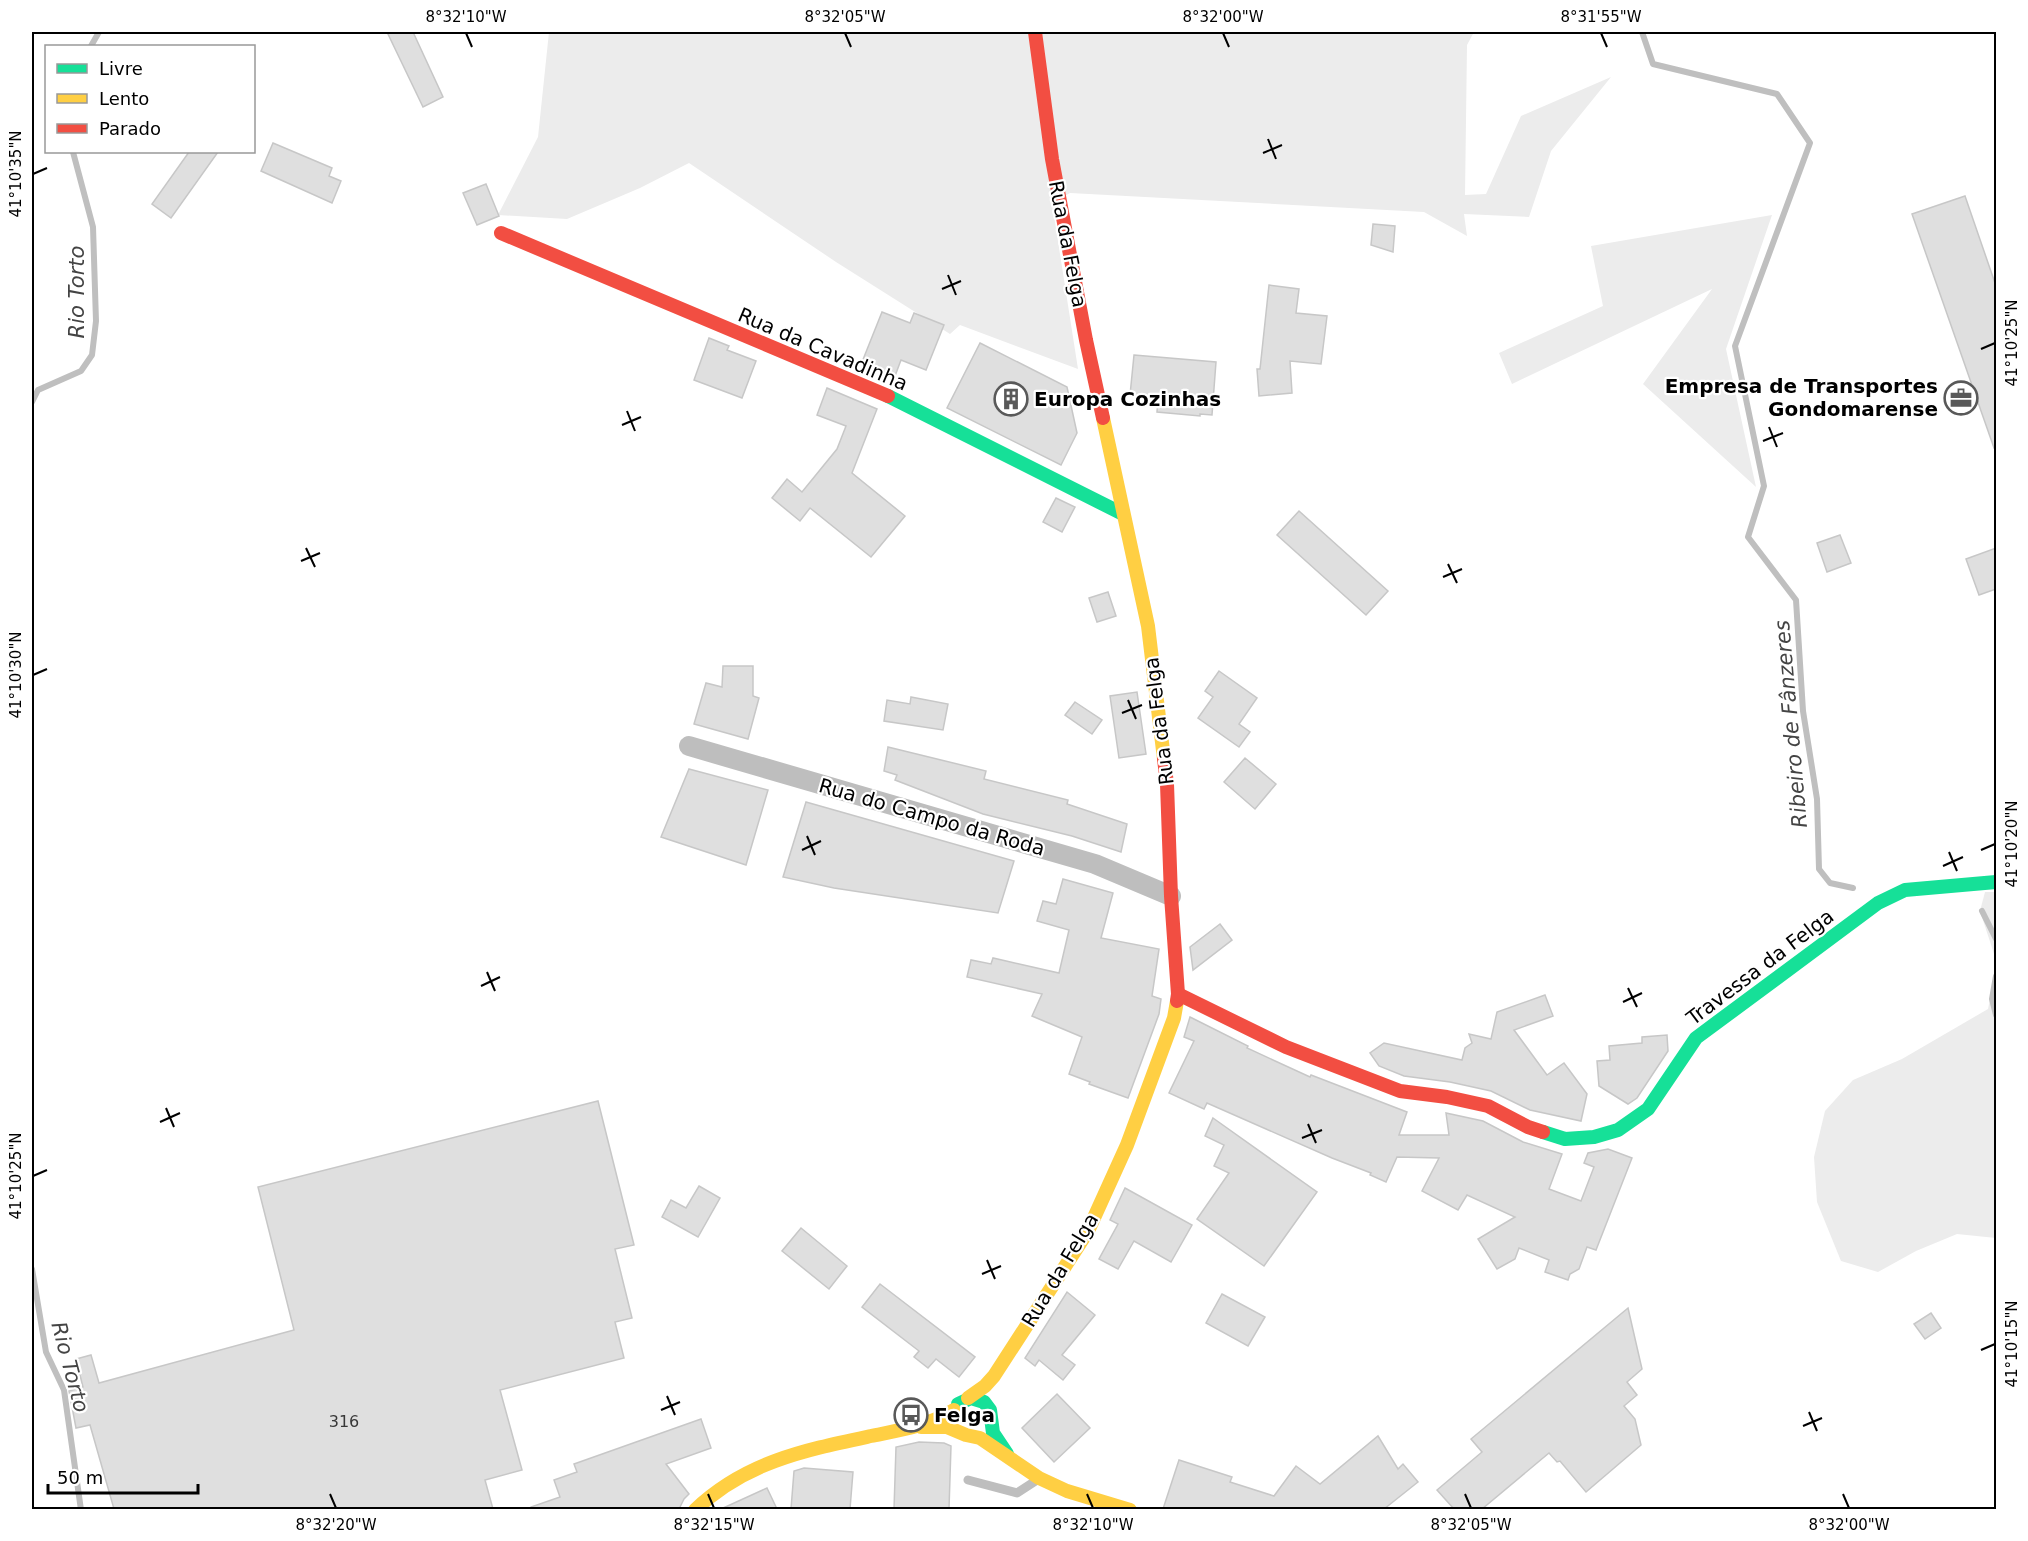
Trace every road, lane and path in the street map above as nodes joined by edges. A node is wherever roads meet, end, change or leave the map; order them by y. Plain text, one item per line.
1 (1035, 32) edge
2 (501, 233) dead end
3 (1124, 514) junction
4 (690, 746) dead end
5 (1996, 882) edge
6 (1171, 896) junction
7 (1178, 993) junction
8 (994, 1376) junction
9 (968, 1398) junction
10 (954, 1410) junction
11 (990, 1415) junction
12 (918, 1427) junction
13 (965, 1434) junction
14 (1017, 1463) junction
15 (1039, 1478) junction
16 (968, 1480) dead end
17 (697, 1509) edge
18 (1130, 1509) edge

1 - 3 street, Rua da Felga
2 - 3 street, Rua da Cavadinha
3 - 6 street, Rua da Felga
4 - 6 street, Rua do Campo da Roda
5 - 7 street, Travessa da Felga
6 - 7 street, Rua da Felga
7 - 8 street, Rua da Felga
8 - 9 street, Rua da Felga
8 - 11 street, Rua da Felga
9 - 10 street
9 - 11 street
10 - 12 street
10 - 13 street
11 - 13 street
11 - 14 street
12 - 13 street
12 - 17 street
13 - 14 street
14 - 15 street
15 - 16 lane
15 - 18 street

